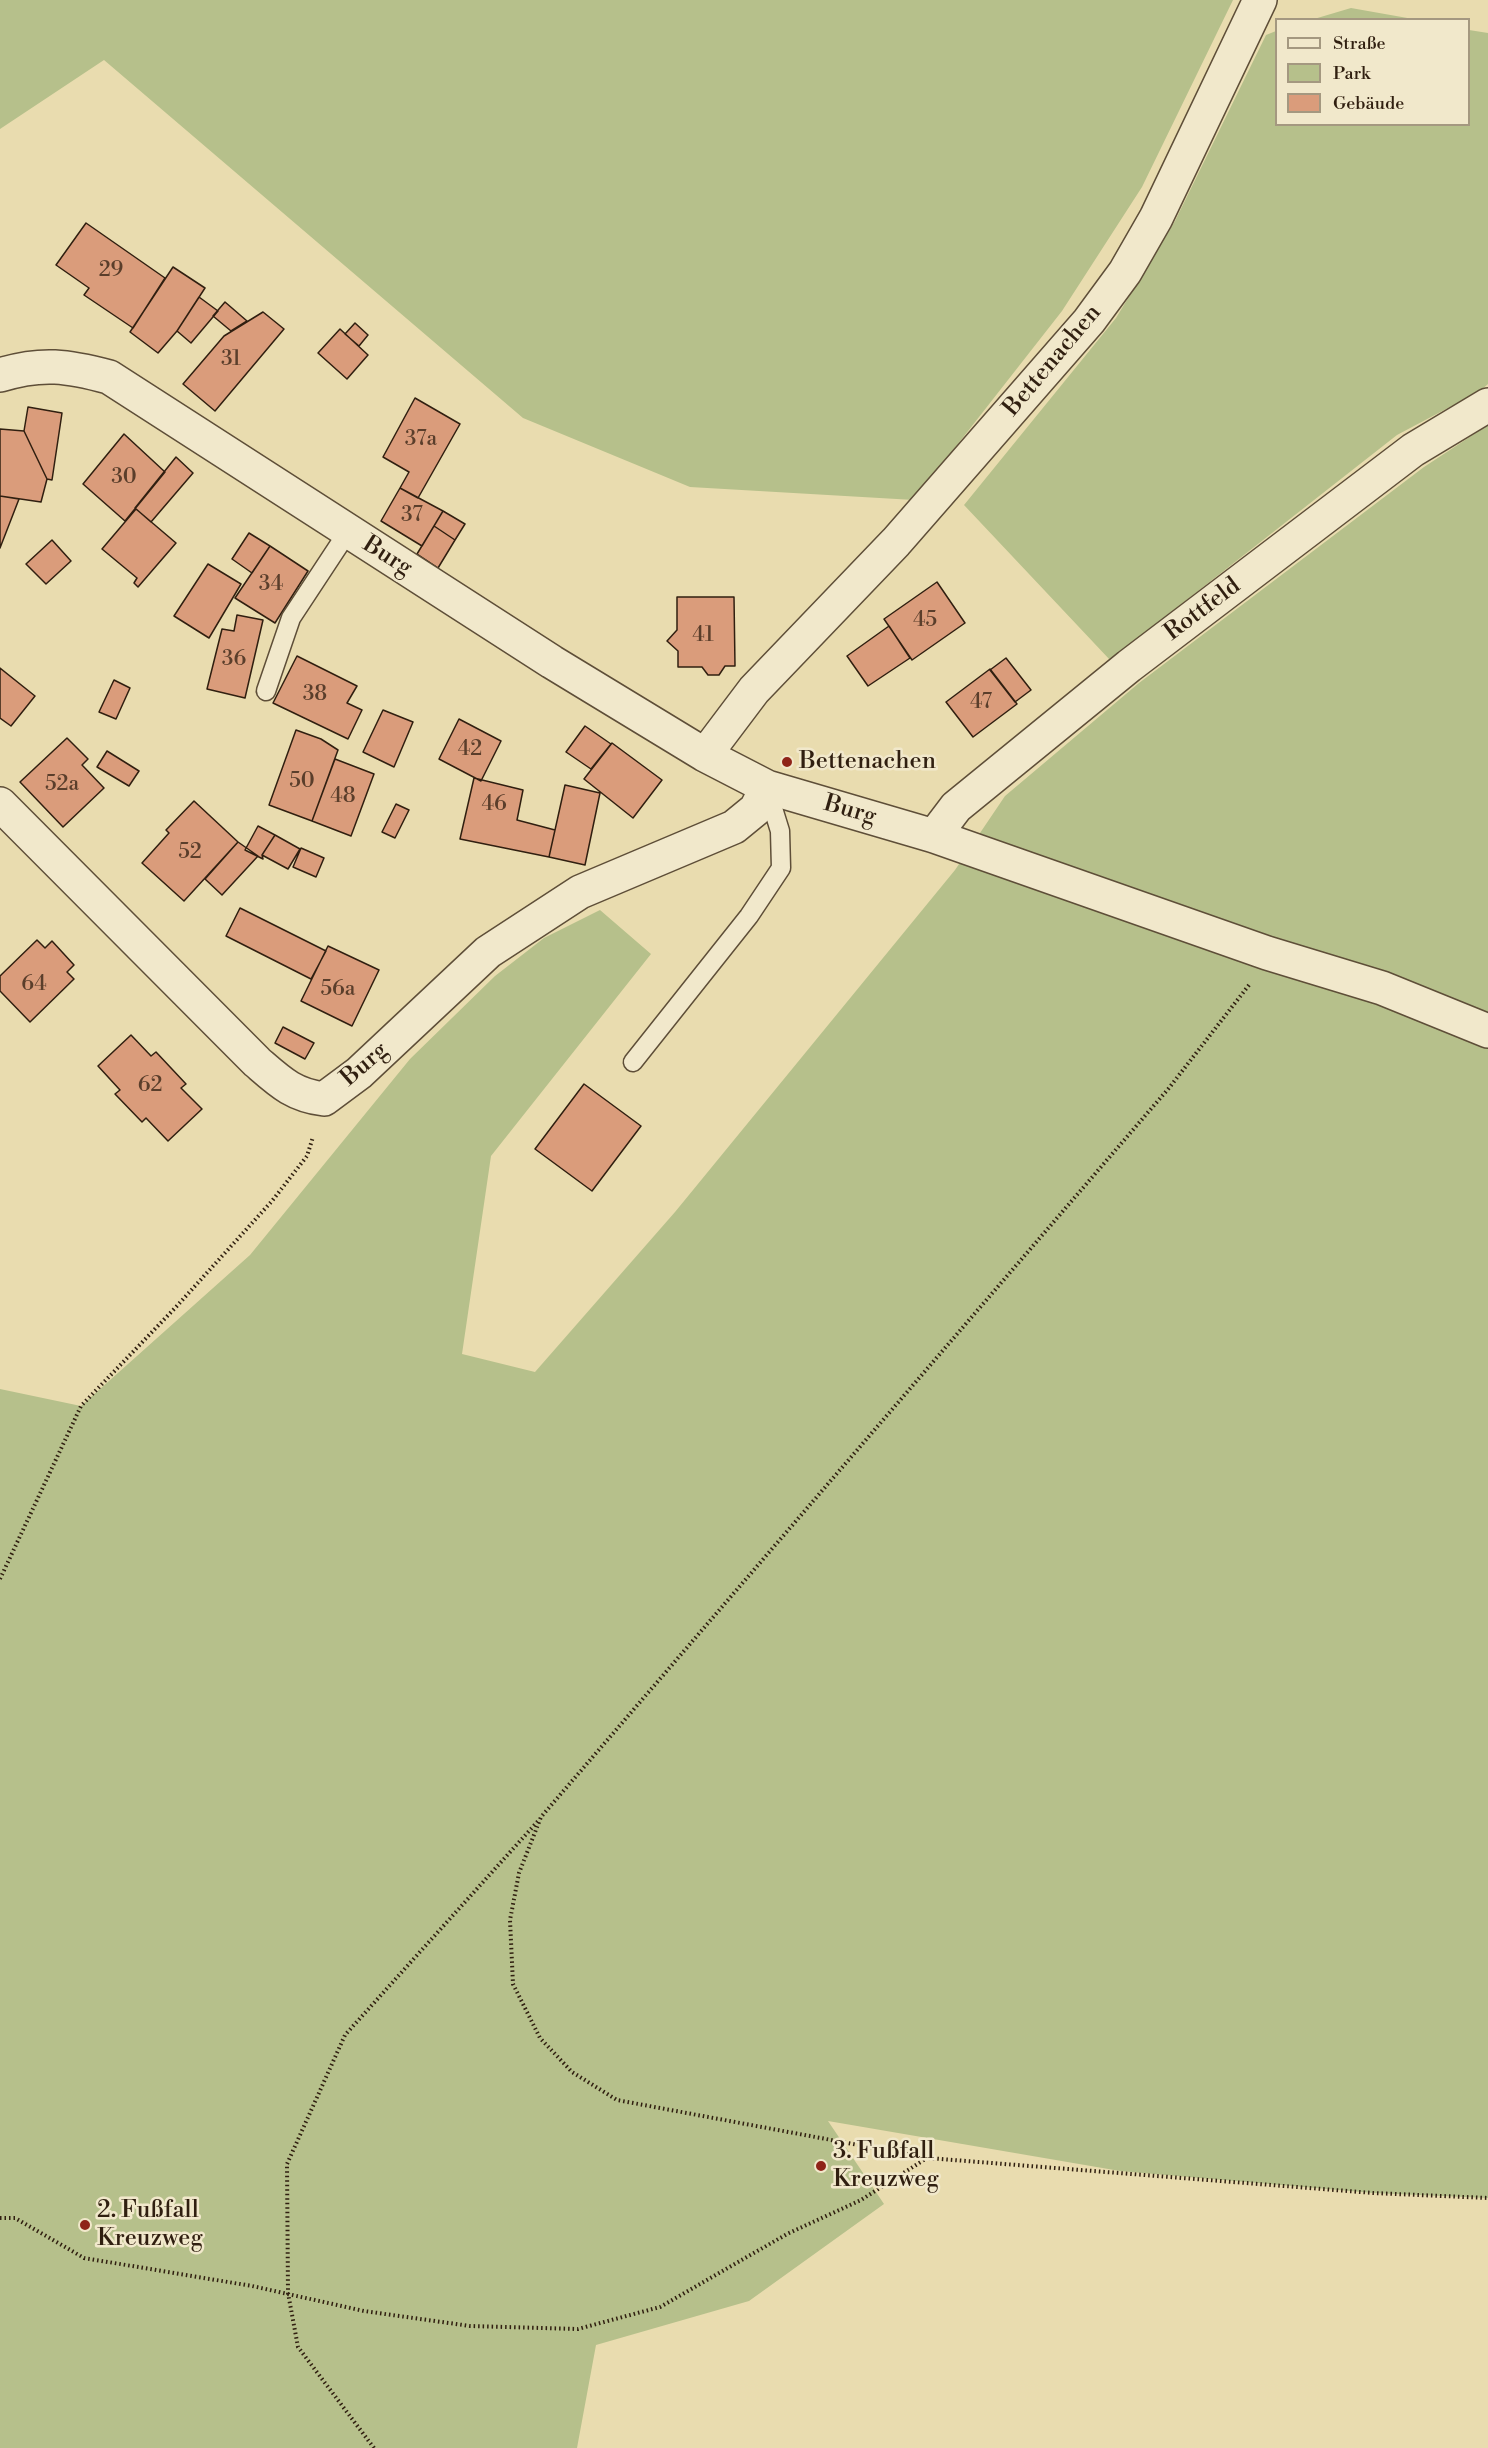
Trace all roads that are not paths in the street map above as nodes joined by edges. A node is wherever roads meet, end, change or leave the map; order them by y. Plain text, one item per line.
1 (1260, 0) edge
2 (0, 375) edge
3 (1488, 405) edge
4 (347, 533) junction
5 (266, 691) dead end
6 (705, 754) junction
7 (767, 787) junction
8 (0, 804) edge
9 (934, 836) junction
10 (1488, 1030) edge
11 (633, 1062) dead end

1 - 6 street, Bettenachen
2 - 4 street, Burg
3 - 9 street, Rottfeld
4 - 5 lane
4 - 6 street, Burg
6 - 7 street, Burg
7 - 8 street, Burg
7 - 9 street, Burg
7 - 11 lane
9 - 10 street, Burg

